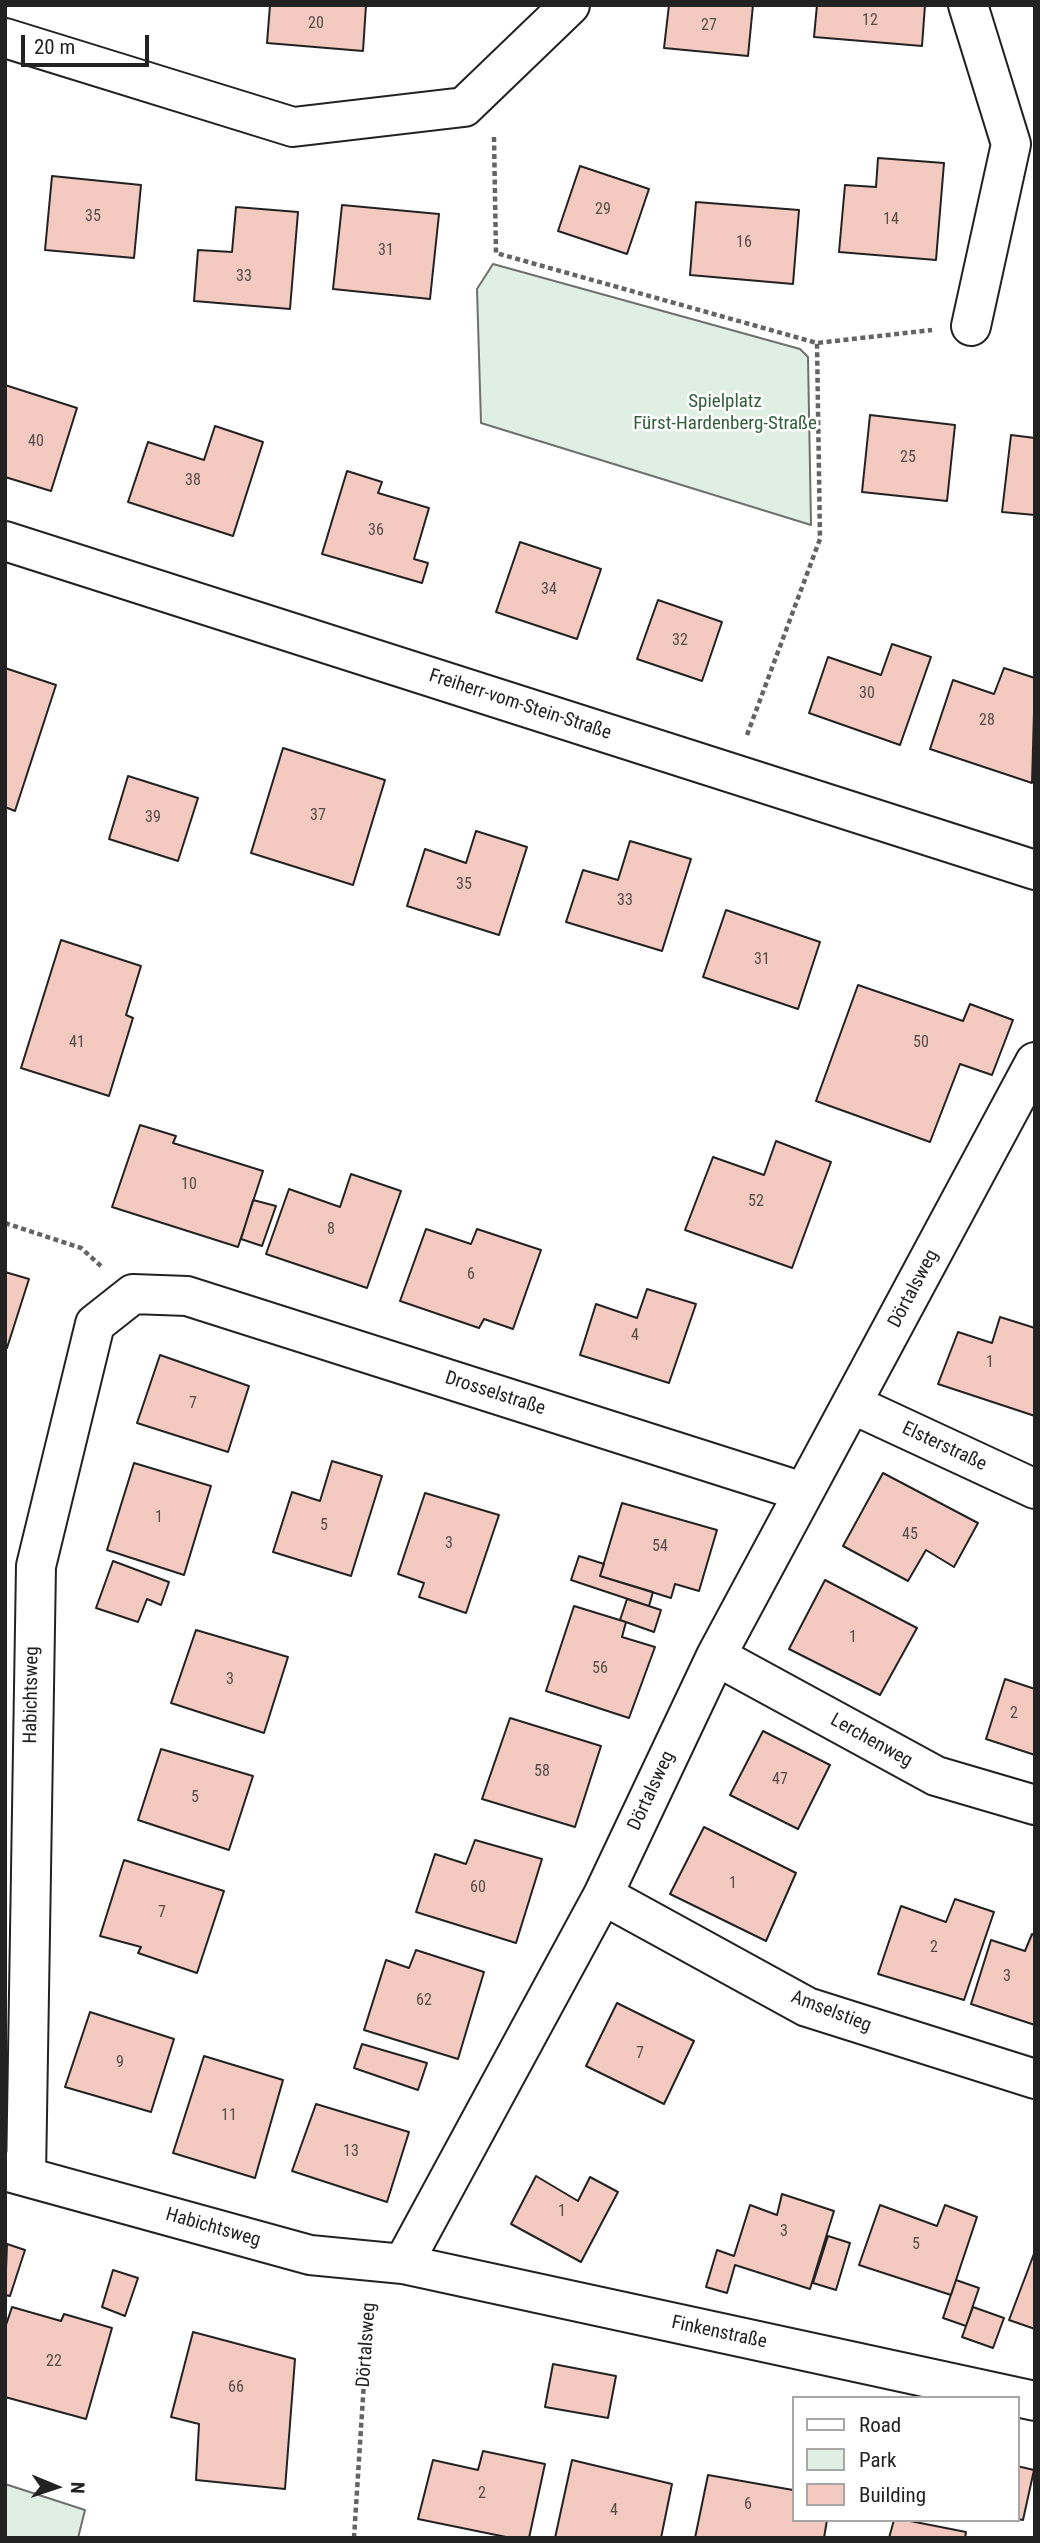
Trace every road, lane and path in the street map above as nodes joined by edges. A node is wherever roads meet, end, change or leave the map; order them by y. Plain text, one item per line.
1 (570, 5) edge
2 (968, 5) edge
3 (5, 38) edge
4 (493, 79) junction
5 (971, 326) joint
6 (817, 343) junction
7 (5, 541) edge
8 (733, 774) junction
9 (1035, 870) edge
10 (1035, 1062) edge
11 (5, 1223) edge
12 (133, 1294) junction
13 (852, 1404) junction
14 (1035, 1489) edge
15 (803, 1492) junction
16 (716, 1656) junction
17 (1035, 1805) edge
18 (603, 1895) junction
19 (1035, 2079) edge
20 (15, 2174) edge
21 (403, 2264) junction
22 (1012, 2396) edge
23 (354, 2538) edge

1 - 4 street
2 - 5 street
3 - 4 street
4 - 6 path
5 - 6 path
6 - 8 path
7 - 8 street, Freiherr-vom-Stein-Straße
8 - 9 street, Freiherr-vom-Stein-Straße
10 - 13 street, Dörtalsweg
11 - 12 path
12 - 15 street, Drosselstraße
12 - 20 street, Habichtsweg
13 - 14 street, Elsterstraße
13 - 15 street, Dörtalsweg
15 - 16 street, Dörtalsweg
16 - 17 street, Lerchenweg
16 - 18 street, Dörtalsweg
18 - 19 street, Amselstieg
18 - 21 street, Dörtalsweg
20 - 21 street, Habichtsweg
21 - 22 street, Finkenstraße
21 - 23 path, Dörtalsweg

